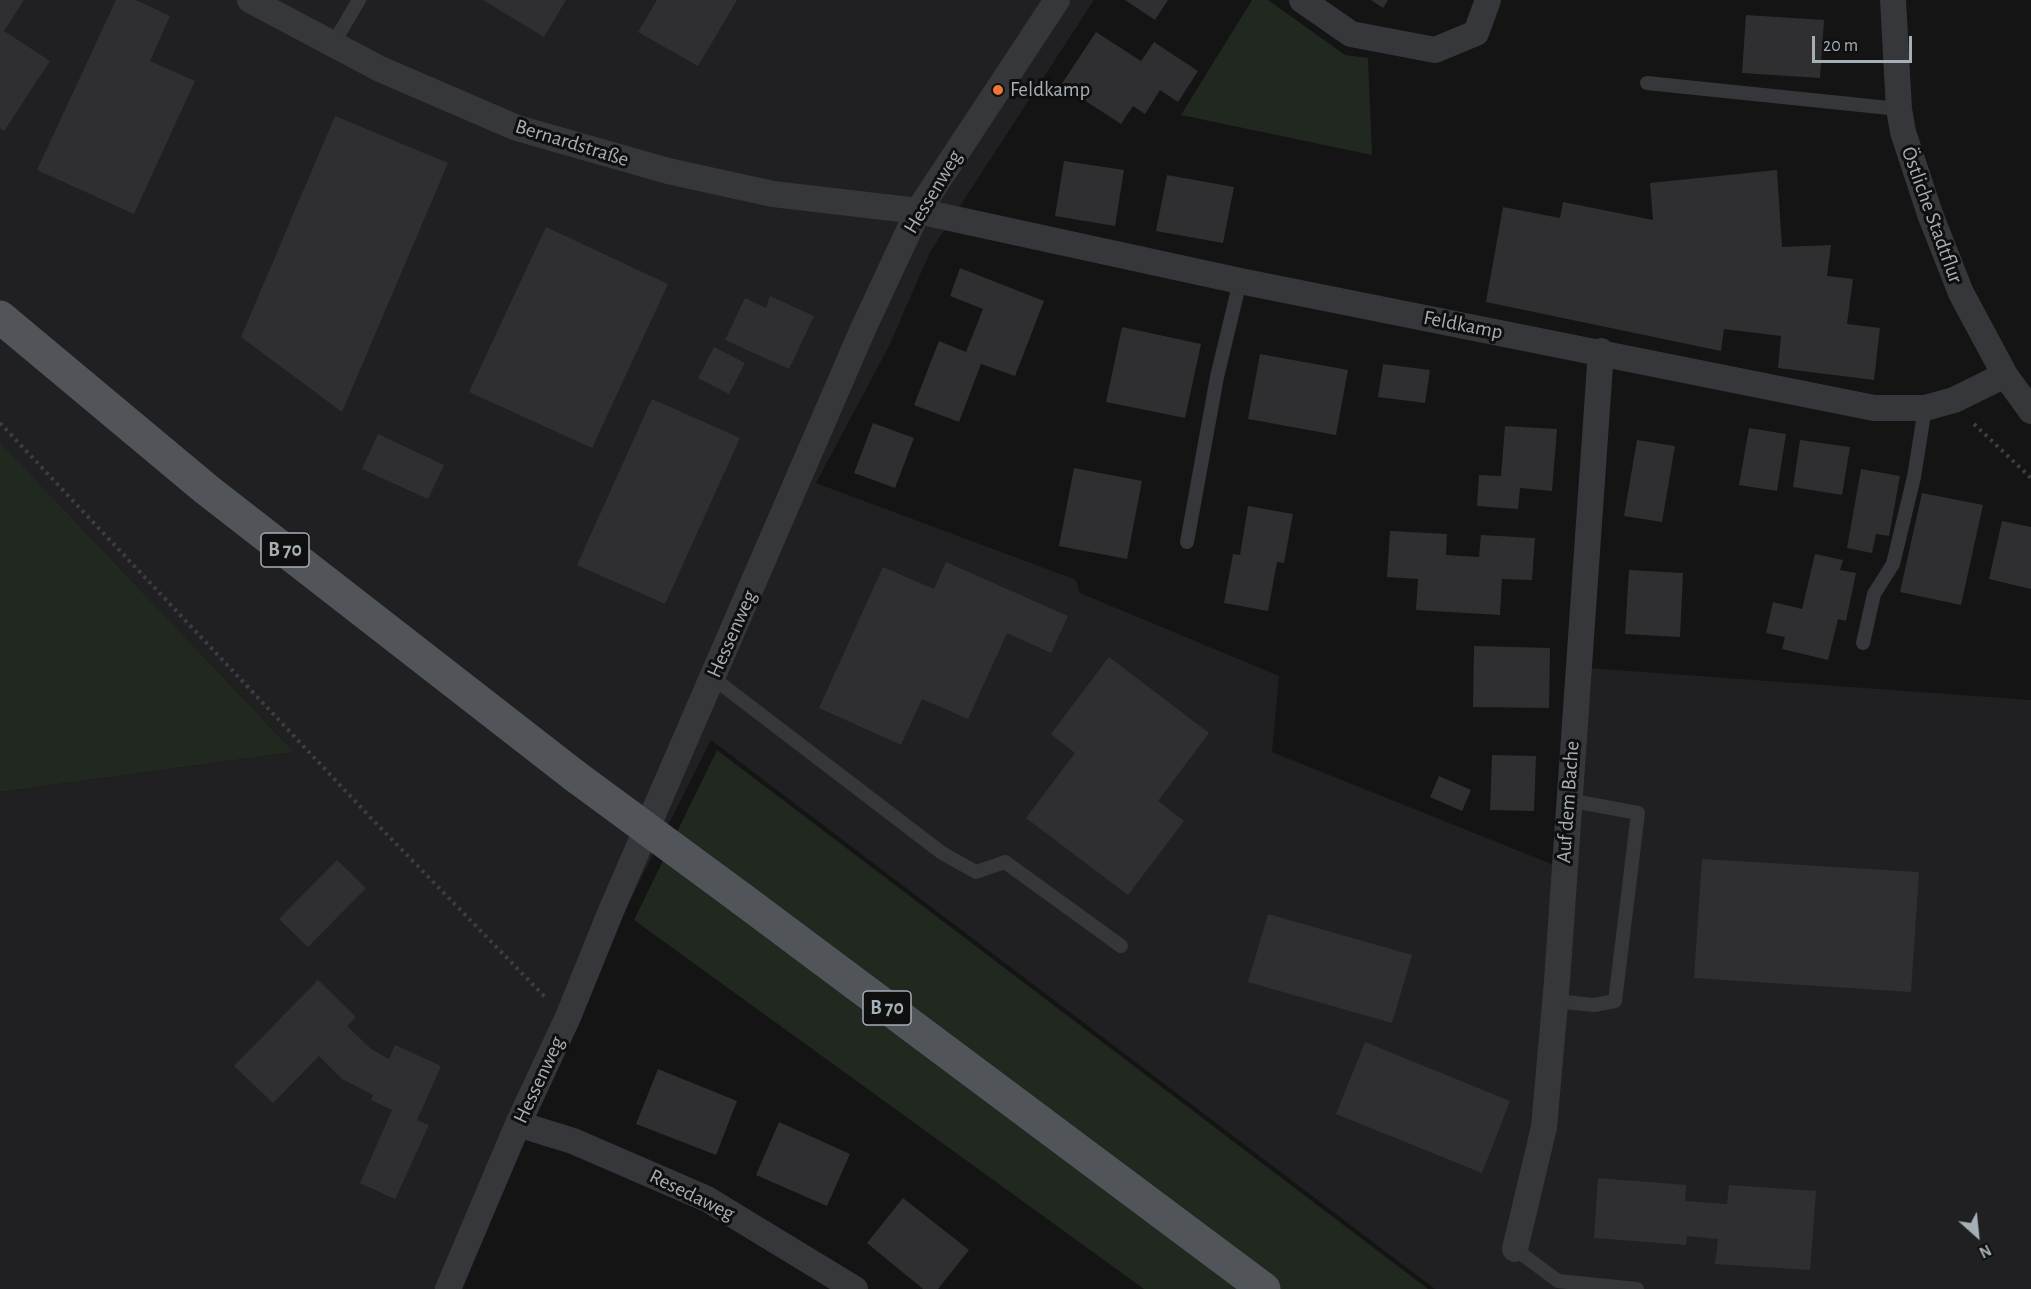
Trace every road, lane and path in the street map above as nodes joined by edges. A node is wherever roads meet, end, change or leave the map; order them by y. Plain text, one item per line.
1 (250, 0) edge
2 (359, 0) edge
3 (1057, 0) edge
4 (1302, 0) edge
5 (1488, 0) edge
6 (1893, 0) edge
7 (333, 44) junction
8 (1647, 83) dead end
9 (1899, 109) junction
10 (918, 211) junction
11 (1240, 281) junction
12 (0, 318) edge
13 (1601, 351) junction
14 (2005, 375) junction
15 (1954, 400) junction
16 (1924, 408) junction
17 (2031, 411) edge
18 (0, 423) edge
19 (2031, 478) edge
20 (1186, 542) dead end
21 (1863, 643) dead end
22 (713, 678) junction
23 (1568, 800) junction
24 (1121, 946) dead end
25 (1555, 1001) junction
26 (568, 1017) junction
27 (518, 1124) junction
28 (1515, 1249) joint
29 (448, 1289) edge
30 (855, 1289) edge
31 (1264, 1289) edge
32 (1637, 1289) edge

1 - 7 street, Bernardstraße
2 - 7 lane
3 - 10 street, Hessenweg
4 - 5 street
6 - 9 street, Östliche Stadtflur
7 - 10 street, Bernardstraße
8 - 9 lane
9 - 14 street, Östliche Stadtflur
10 - 11 street, Feldkamp
10 - 22 street, Hessenweg
11 - 13 street, Feldkamp
11 - 20 lane
12 - 31 main road, B 70, bridge
13 - 16 street, Feldkamp
13 - 23 street, Auf dem Bache
14 - 15 street, Feldkamp
14 - 17 street, Östliche Stadtflur
15 - 16 street, Feldkamp
15 - 19 path
16 - 21 lane
18 - 26 path
22 - 24 lane
22 - 26 street, Hessenweg
23 - 25 street, Auf dem Bache
23 - 25 lane
25 - 28 street, Auf dem Bache
26 - 27 street, Hessenweg
27 - 29 street, Hessenweg
27 - 30 street, Resedaweg
28 - 32 lane

